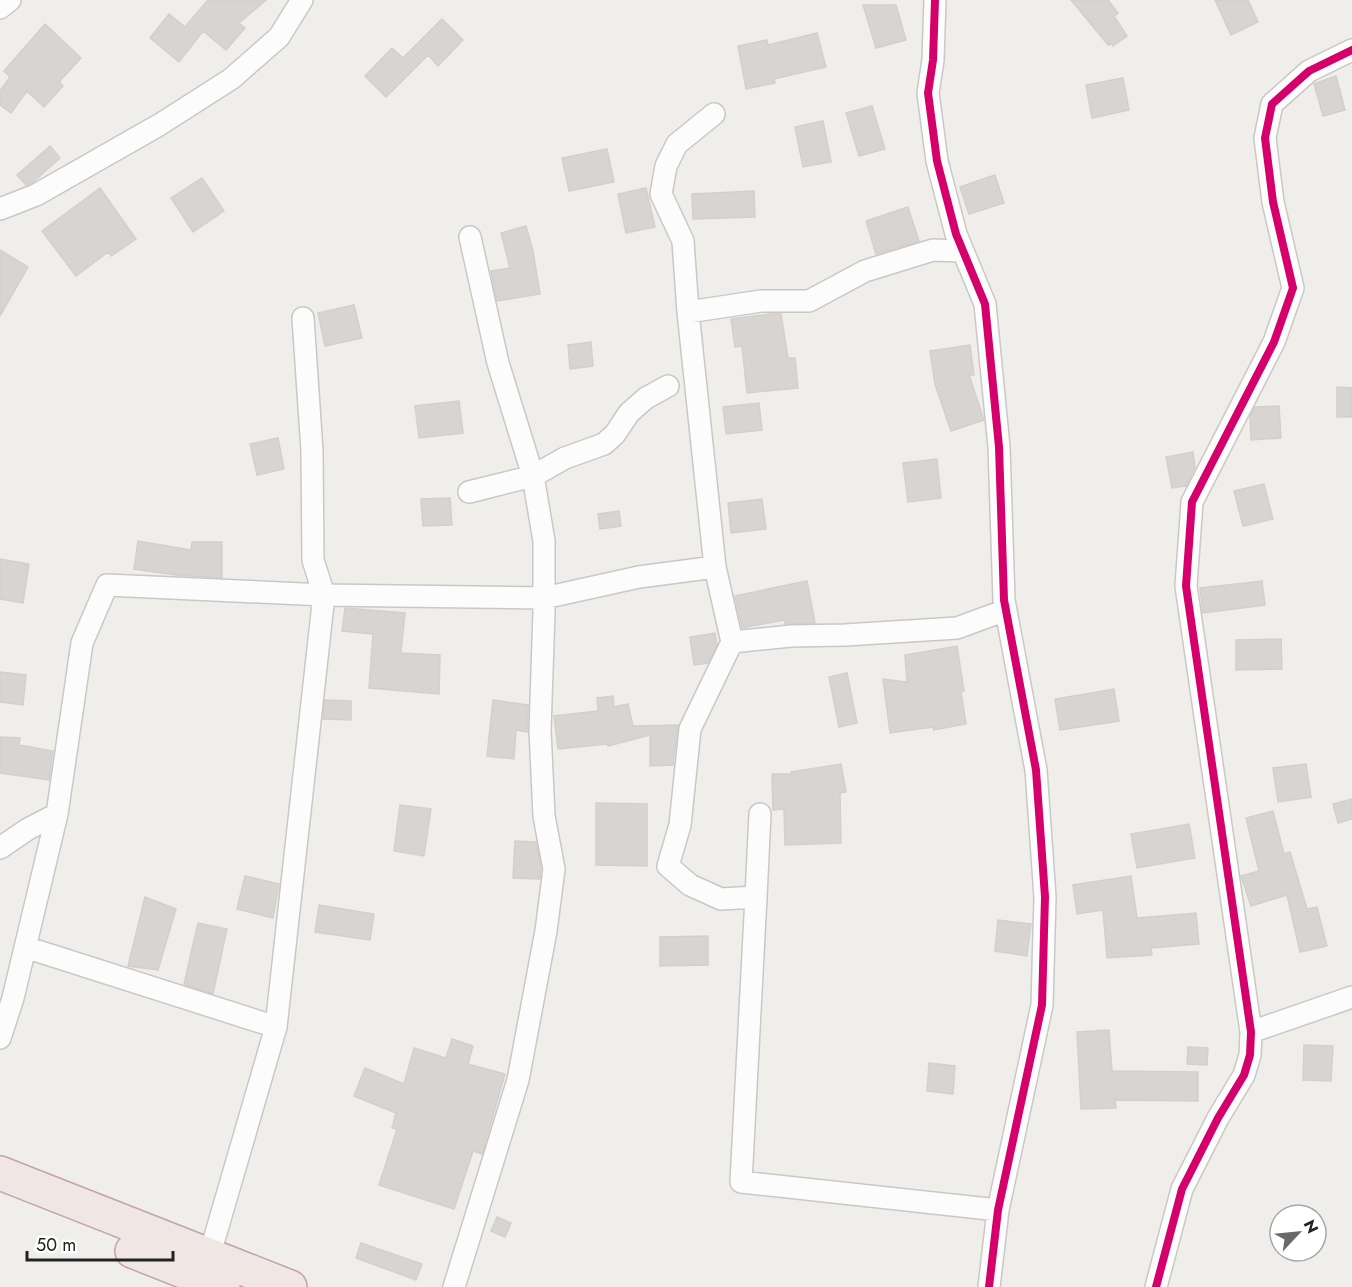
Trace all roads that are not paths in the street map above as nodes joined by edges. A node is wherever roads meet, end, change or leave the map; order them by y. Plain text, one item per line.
1 (10, 0) edge
2 (302, 0) edge
3 (935, 0) edge
4 (0, 8) edge
5 (1352, 51) edge
6 (714, 114) dead end
7 (0, 209) edge
8 (470, 237) dead end
9 (963, 251) junction
10 (688, 312) junction
11 (303, 318) dead end
12 (668, 386) dead end
13 (533, 476) junction
14 (469, 492) dead end
15 (715, 567) junction
16 (324, 595) junction
17 (544, 598) junction
18 (1006, 610) junction
19 (732, 642) junction
20 (57, 814) junction
21 (760, 814) dead end
22 (0, 848) edge
23 (756, 897) junction
24 (25, 947) junction
25 (1352, 997) edge
26 (276, 1027) junction
27 (1251, 1032) junction
28 (0, 1038) edge
29 (0, 1173) edge
30 (0, 1197) edge
31 (998, 1210) junction
32 (207, 1277) edge
33 (290, 1287) edge
34 (454, 1287) edge
35 (989, 1287) edge
36 (1156, 1287) edge

1 - 4 street
2 - 7 street
3 - 9 street
5 - 27 street
6 - 10 street
8 - 13 street
9 - 10 street
9 - 18 street
10 - 15 street
11 - 16 street
12 - 13 street
13 - 14 street
13 - 17 street
15 - 17 street
15 - 19 street
16 - 17 street
16 - 20 street
16 - 26 street
17 - 34 street
18 - 19 street
18 - 31 street
19 - 23 street
20 - 22 street
20 - 24 street
21 - 23 street
23 - 31 street
24 - 26 street
24 - 28 street
25 - 27 street
26 - 32 street
27 - 36 street
29 - 32 highway
30 - 32 highway
31 - 35 street
32 - 33 highway

